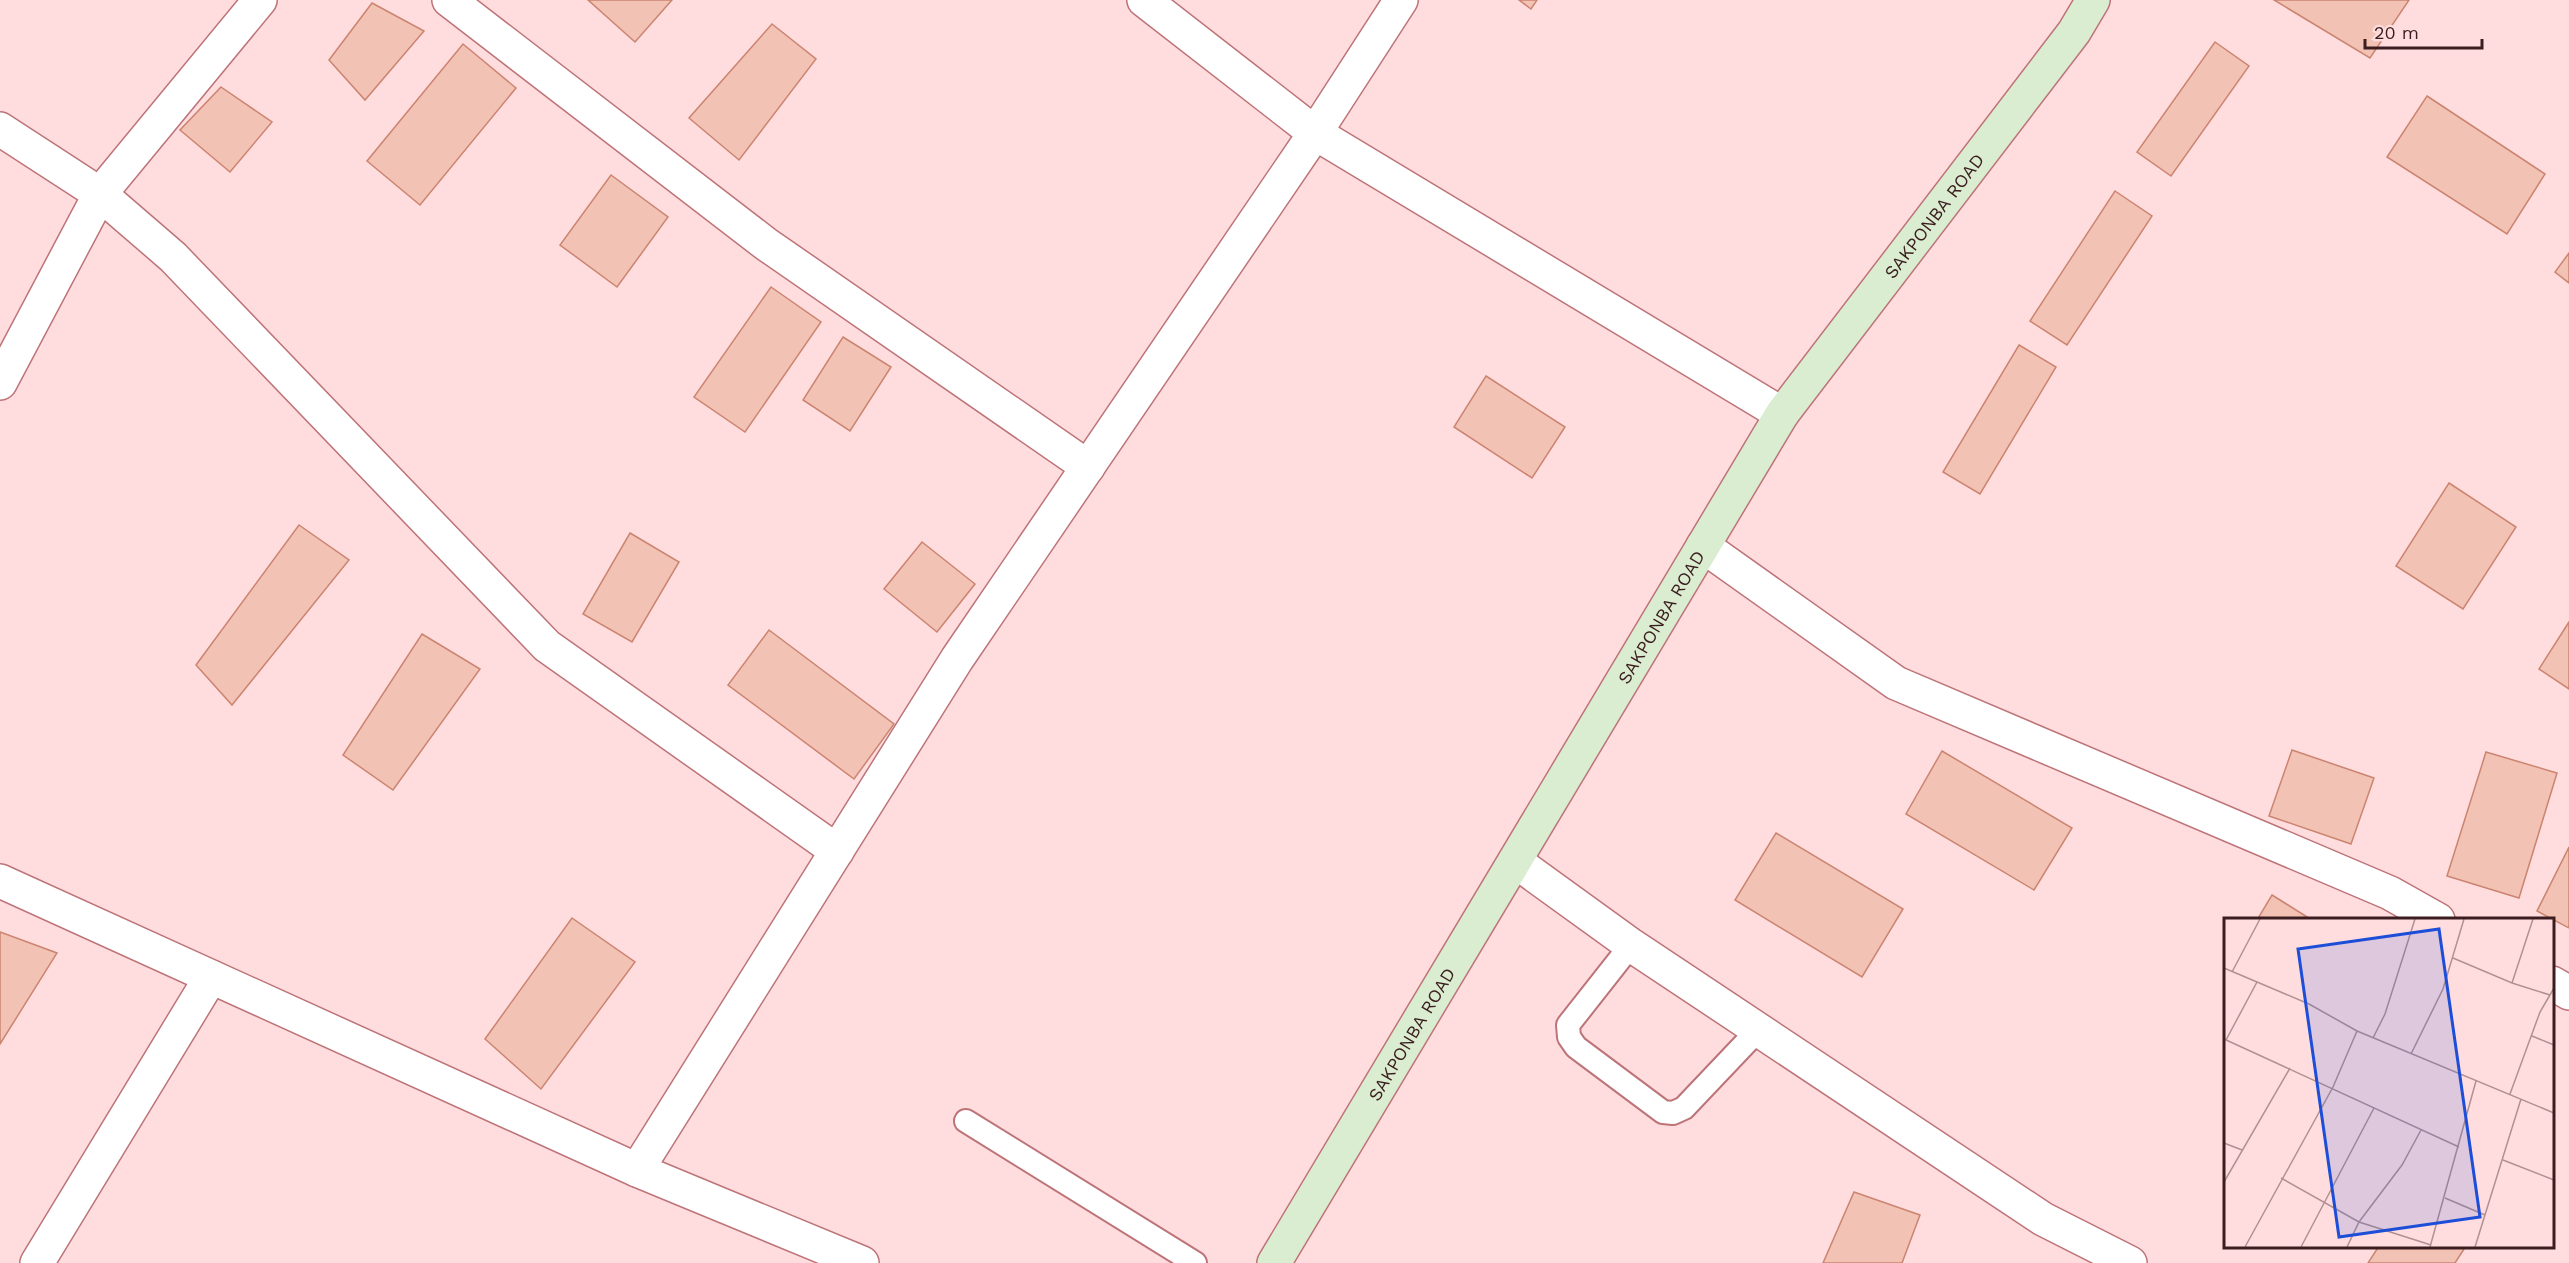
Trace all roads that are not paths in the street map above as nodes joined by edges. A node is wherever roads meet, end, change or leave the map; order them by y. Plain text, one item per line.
1 (261, 0) edge
2 (449, 0) edge
3 (1144, 0) edge
4 (1401, 0) edge
5 (2093, 0) edge
6 (0, 129) edge
7 (1315, 133) junction
8 (100, 194) junction
9 (0, 383) edge
10 (1782, 414) junction
11 (1088, 467) junction
12 (1703, 546) junction
13 (837, 851) junction
14 (1515, 861) junction
15 (0, 881) edge
16 (2434, 918) edge
17 (1631, 945) junction
18 (211, 977) junction
19 (2554, 984) edge
20 (2569, 993) edge
21 (1759, 1029) junction
22 (966, 1121) dead end
23 (637, 1170) junction
24 (37, 1263) edge
25 (862, 1263) edge
26 (1195, 1263) edge
27 (1274, 1263) edge
28 (2130, 1263) edge

1 - 8 street
2 - 11 street
3 - 7 street
4 - 7 street
5 - 10 main road, SAKPONBA ROAD
6 - 8 street
7 - 10 street
7 - 11 street
8 - 9 street
8 - 13 street
10 - 12 main road, SAKPONBA ROAD
11 - 13 street
12 - 14 main road, SAKPONBA ROAD
12 - 16 street
13 - 23 street
14 - 17 street
14 - 27 main road, SAKPONBA ROAD
15 - 18 street
17 - 21 street
17 - 21 lane
18 - 23 street
18 - 24 street
19 - 20 street
21 - 28 street
22 - 26 lane
23 - 25 street

